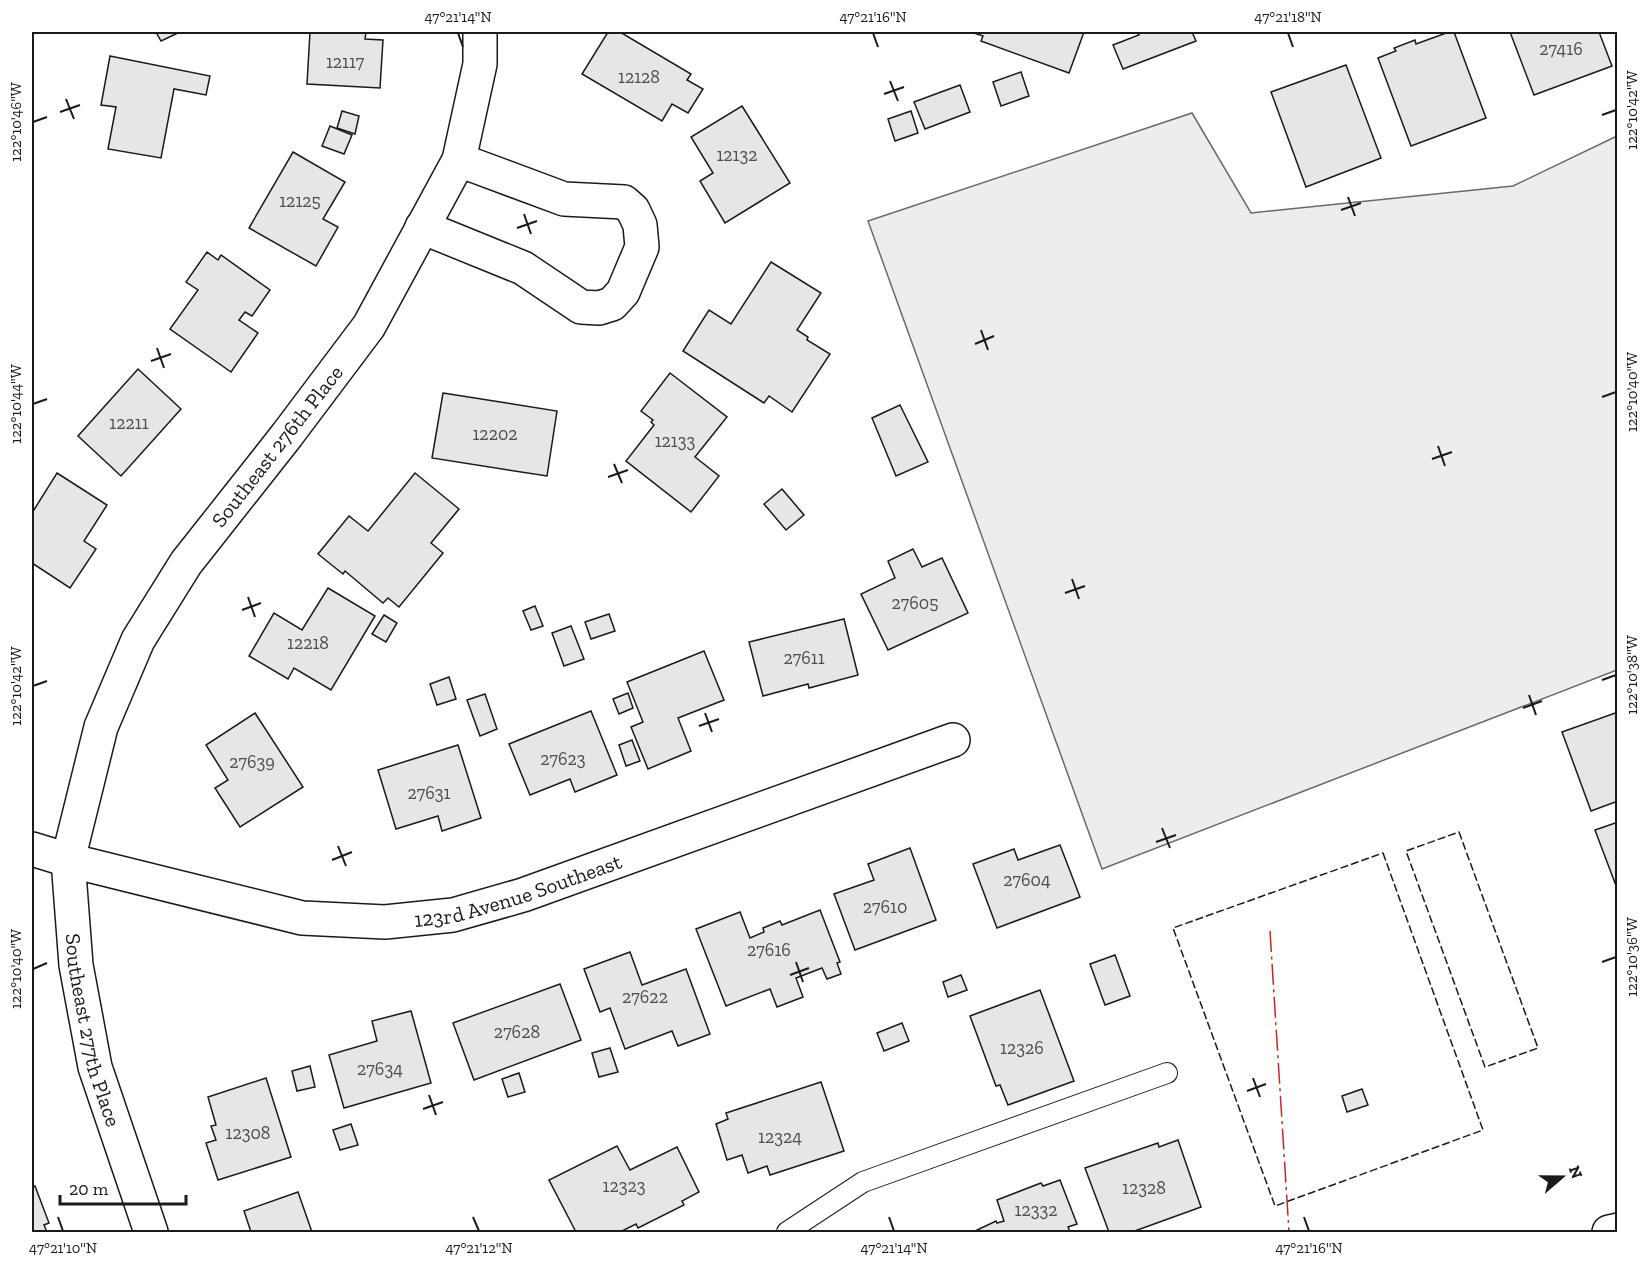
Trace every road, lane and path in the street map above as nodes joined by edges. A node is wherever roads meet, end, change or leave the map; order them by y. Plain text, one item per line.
1 (480, 32) edge
2 (459, 160) junction
3 (422, 227) junction
4 (953, 740) dead end
5 (32, 849) edge
6 (68, 860) junction
7 (1167, 1073) dead end
8 (1617, 1230) edge
9 (151, 1233) edge
10 (787, 1233) edge
11 (1609, 1233) edge

1 - 2 street, Southeast 276th Place
2 - 3 street, Southeast 276th Place
2 - 3 street
3 - 6 street, Southeast 276th Place
4 - 6 street, 123rd Avenue Southeast
5 - 6 street
6 - 9 street, Southeast 277th Place
7 - 10 lane
8 - 11 street

